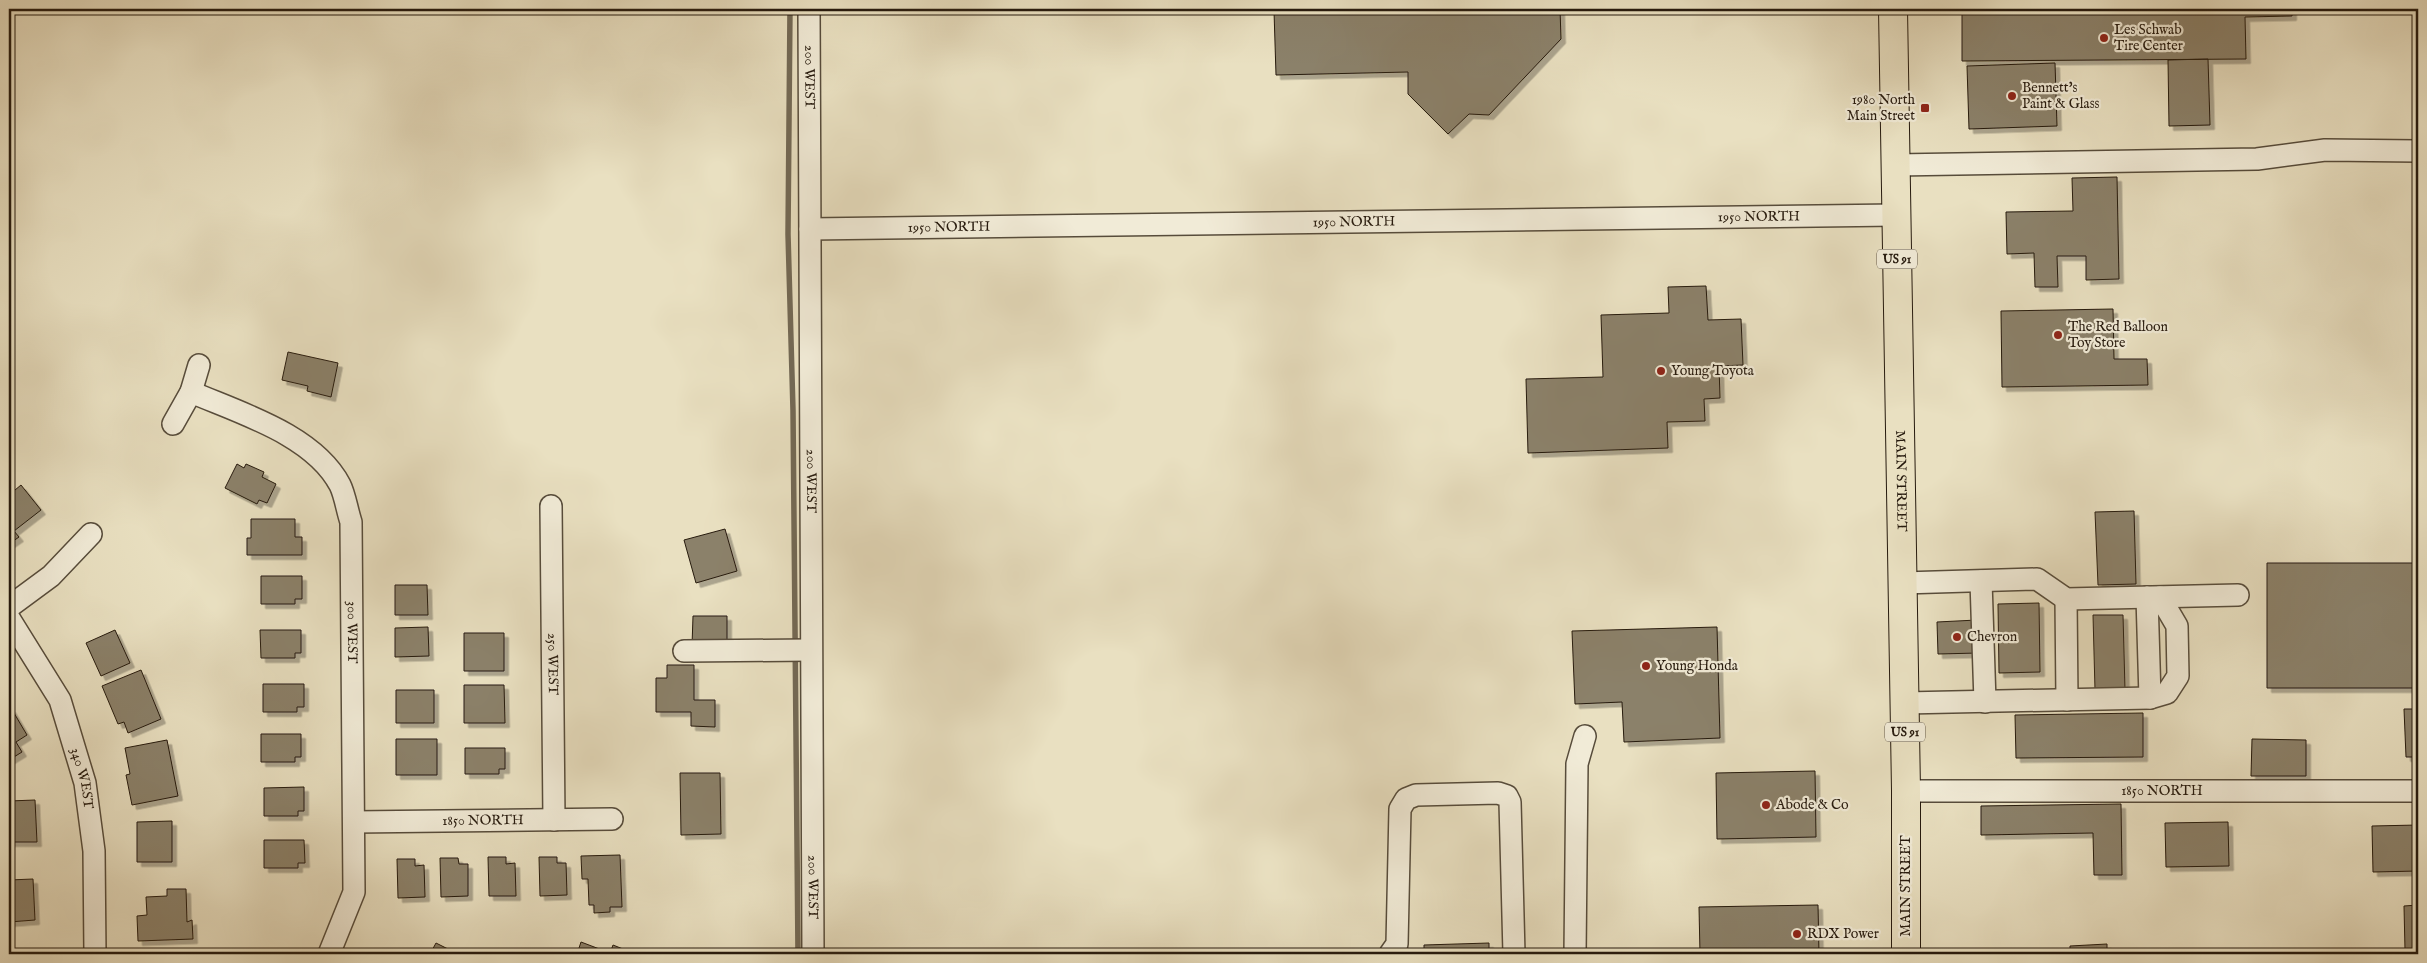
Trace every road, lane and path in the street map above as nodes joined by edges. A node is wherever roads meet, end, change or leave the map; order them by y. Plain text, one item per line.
1 (809, 9) edge
2 (1894, 9) edge
3 (2418, 151) edge
4 (1896, 165) junction
5 (1896, 215) junction
6 (810, 229) junction
7 (199, 365) dead end
8 (192, 392) junction
9 (173, 424) dead end
10 (551, 506) dead end
11 (91, 534) dead end
12 (1981, 580) junction
13 (1903, 583) junction
14 (2238, 595) dead end
15 (2154, 597) junction
16 (2066, 599) junction
17 (9, 607) edge
18 (9, 618) edge
19 (684, 651) dead end
20 (799, 651) junction
21 (2150, 698) junction
22 (2067, 700) junction
23 (1985, 702) junction
24 (1905, 703) junction
25 (1585, 736) dead end
26 (1906, 790) junction
27 (2418, 791) edge
28 (612, 819) dead end
29 (554, 820) junction
30 (354, 822) junction
31 (95, 954) edge
32 (329, 954) edge
33 (812, 954) edge
34 (1390, 954) edge
35 (1514, 954) edge
36 (1575, 954) edge
37 (1906, 954) edge

1 - 6 street, 200 WEST
2 - 4 main road, MAIN STREET / US 91
3 - 4 street
4 - 5 main road, MAIN STREET / US 91
5 - 6 street, 1950 NORTH
5 - 13 main road, MAIN STREET / US 91
6 - 20 street, 200 WEST
7 - 8 street
8 - 9 street
8 - 30 street, 300 WEST
10 - 29 street, 250 WEST
11 - 17 street
12 - 13 street
12 - 16 street
12 - 23 street
13 - 24 main road, MAIN STREET / US 91
14 - 15 street
15 - 16 street
15 - 21 street
15 - 21 street
16 - 22 street
18 - 31 street, 340 WEST
19 - 20 street
20 - 33 street, 200 WEST
21 - 22 street
22 - 23 street
23 - 24 street
24 - 26 main road, MAIN STREET / US 91
25 - 36 street
26 - 27 street, 1850 NORTH
26 - 37 main road, MAIN STREET / US 91
28 - 29 street, 1850 NORTH
29 - 30 street, 1850 NORTH
30 - 32 street, 300 WEST
34 - 35 street

